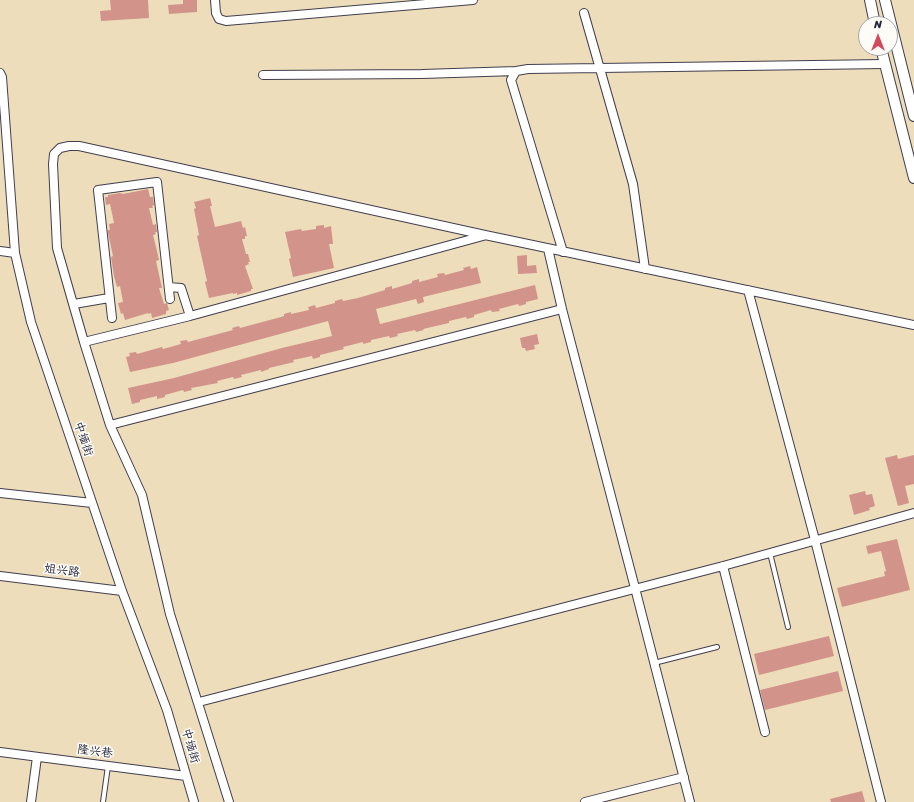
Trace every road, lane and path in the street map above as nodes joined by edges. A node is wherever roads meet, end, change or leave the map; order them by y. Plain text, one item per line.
1 (215, 0) edge
2 (473, 0) edge
3 (870, 0) edge
4 (885, 0) edge
5 (584, 13) dead end
6 (873, 16) edge
7 (883, 56) edge
8 (885, 64) junction
9 (601, 68) junction
10 (516, 71) junction
11 (0, 73) edge
12 (264, 75) dead end
13 (914, 116) edge
14 (914, 178) edge
15 (485, 236) junction
16 (548, 248) junction
17 (0, 251) edge
18 (563, 252) junction
19 (15, 253) junction
20 (645, 269) junction
21 (169, 287) junction
22 (748, 290) junction
23 (109, 298) junction
24 (170, 299) dead end
25 (74, 304) junction
26 (562, 309) junction
27 (190, 316) junction
28 (112, 318) dead end
29 (914, 325) edge
30 (84, 342) junction
31 (110, 425) junction
32 (0, 493) edge
33 (92, 503) junction
34 (914, 513) edge
35 (815, 540) junction
36 (770, 553) junction
37 (723, 566) junction
38 (0, 576) edge
39 (635, 588) junction
40 (122, 591) junction
41 (788, 627) dead end
42 (717, 647) dead end
43 (654, 662) junction
44 (198, 702) junction
45 (765, 732) dead end
46 (0, 752) edge
47 (37, 757) junction
48 (108, 766) junction
49 (186, 776) junction
50 (684, 777) junction
51 (31, 802) edge
52 (103, 802) edge
53 (194, 802) edge
54 (230, 802) edge
55 (585, 802) edge
56 (690, 802) edge
57 (881, 802) edge

1 - 2 street
3 - 6 street
4 - 13 street
5 - 9 street
7 - 8 street
8 - 9 street
8 - 14 street
9 - 10 street
9 - 20 street
10 - 12 street
10 - 18 street
11 - 19 street, 中缅街
15 - 16 street
15 - 25 street
15 - 27 street
16 - 18 street
16 - 26 street
17 - 19 street
18 - 20 street
19 - 33 street, 中缅街
20 - 22 street
21 - 23 street
21 - 24 street
21 - 27 street
22 - 29 street
22 - 35 street
23 - 25 street
23 - 28 street
25 - 30 street
26 - 31 street
26 - 39 street
27 - 30 street
30 - 31 street
31 - 44 street
32 - 33 street
33 - 40 street, 中缅街
34 - 35 street
35 - 36 street
35 - 57 street
36 - 37 street
36 - 41 lane
37 - 39 street
37 - 45 street
38 - 40 street, 姐兴路
39 - 43 street
39 - 44 street
40 - 49 street, 中缅街
42 - 43 lane
43 - 50 street
44 - 54 street
46 - 47 street, 隆兴巷
47 - 48 street, 隆兴巷
47 - 51 street
48 - 49 street, 隆兴巷
48 - 52 lane
49 - 53 street, 中缅街
50 - 55 street
50 - 56 street

